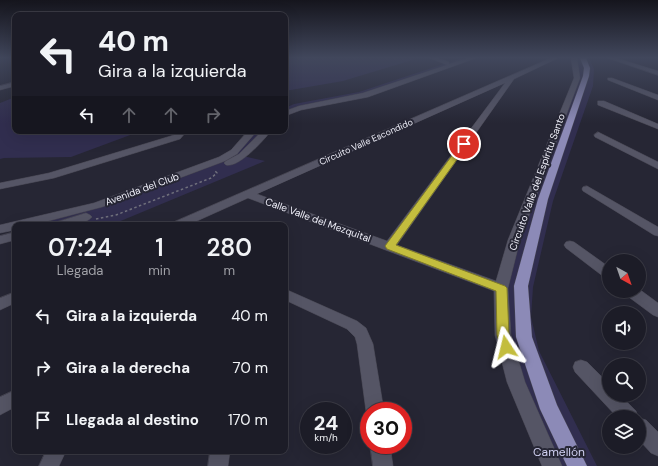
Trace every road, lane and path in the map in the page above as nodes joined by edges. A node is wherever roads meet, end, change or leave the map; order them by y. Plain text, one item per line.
1 (396, 80) edge
2 (407, 80) edge
3 (508, 80) edge
4 (511, 80) edge
5 (576, 80) edge
6 (585, 80) edge
7 (612, 80) edge
8 (12, 85) edge
9 (0, 88) edge
10 (487, 88) junction
11 (12, 89) edge
12 (0, 92) edge
13 (501, 92) junction
14 (658, 98) edge
15 (601, 103) dead end
16 (288, 107) edge
17 (288, 113) edge
18 (658, 127) edge
19 (180, 134) edge
20 (250, 134) edge
21 (264, 134) edge
22 (598, 135) dead end
23 (213, 166) junction
24 (658, 166) edge
25 (0, 186) edge
26 (587, 189) dead end
27 (248, 194) junction
28 (89, 216) junction
29 (31, 222) edge
30 (70, 222) edge
31 (185, 222) edge
32 (12, 227) edge
33 (0, 229) edge
34 (658, 232) edge
35 (12, 237) edge
36 (0, 240) edge
37 (570, 245) dead end
38 (390, 246) junction
39 (602, 269) edge
40 (501, 288) junction
41 (288, 295) edge
42 (640, 298) edge
43 (12, 299) edge
44 (0, 304) edge
45 (658, 311) edge
46 (581, 367) dead end
47 (12, 400) edge
48 (374, 402) edge
49 (0, 406) edge
50 (623, 410) edge
51 (646, 434) edge
52 (658, 446) edge
53 (55, 454) edge
54 (220, 454) edge
55 (381, 454) edge
56 (49, 466) edge
57 (218, 466) edge
58 (383, 466) edge
59 (552, 466) edge
60 (576, 466) edge

1 - 16 street
2 - 17 street
3 - 10 street, Circuito Valle Escondido
4 - 13 street
5 - 40 street, Circuito Valle del Espíritu Santo
6 - 60 main road
7 - 14 street
8 - 9 street
10 - 13 street
10 - 27 street, Circuito Valle Escondido
11 - 12 street
13 - 38 street
15 - 18 street
19 - 25 street
20 - 23 street, Avenida del Club
21 - 23 street, Avenida del Club
22 - 24 street
23 - 28 street, Avenida del Club
23 - 28 path
23 - 29 street, Avenida del Club
26 - 34 street
27 - 31 street, Circuito Valle Escondido
27 - 38 street, Calle Valle del Mezquital
28 - 30 street, Avenida del Club
32 - 33 street
35 - 36 street
37 - 39 street
38 - 40 street, Calle Valle del Mezquital
40 - 59 street, Circuito Valle del Espíritu Santo
41 - 48 street
42 - 45 street
43 - 44 street
46 - 50 street
47 - 49 street
51 - 52 street
53 - 56 street
54 - 57 street
55 - 58 street

